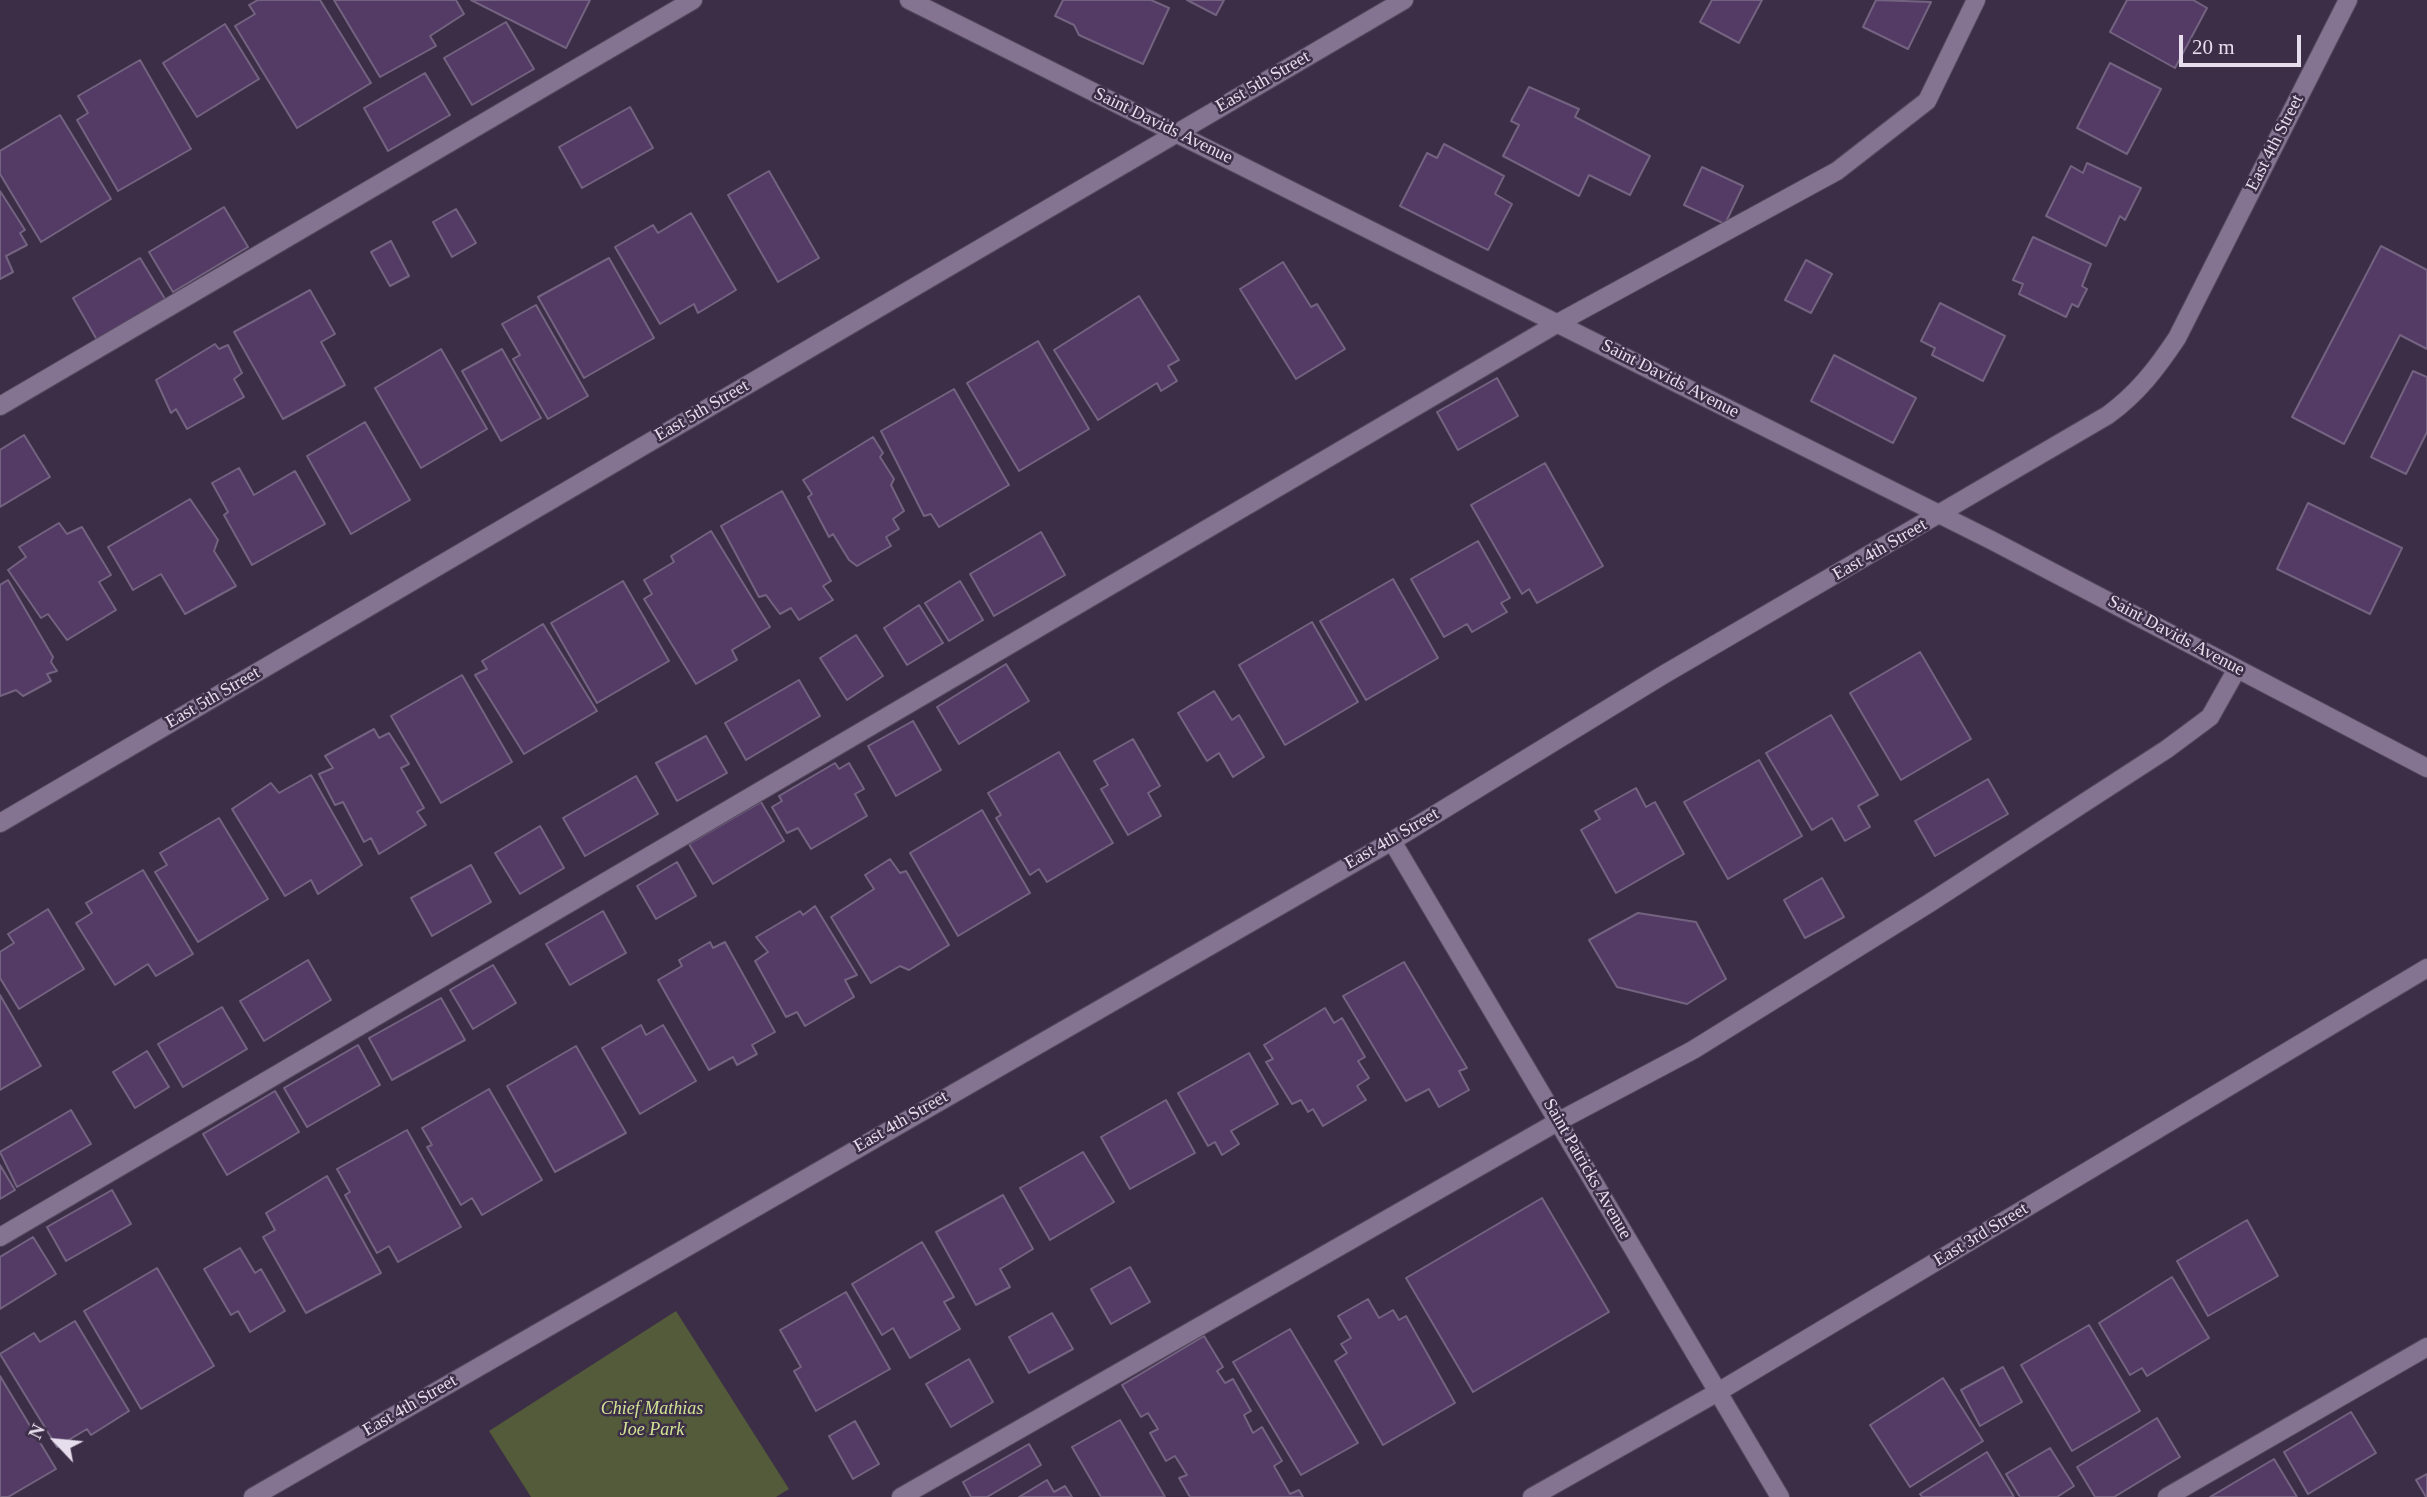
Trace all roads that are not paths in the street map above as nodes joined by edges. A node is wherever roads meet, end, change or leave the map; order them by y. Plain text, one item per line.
1 (693, 0) edge
2 (909, 0) edge
3 (1404, 0) edge
4 (1976, 0) edge
5 (2348, 0) edge
6 (1176, 131) junction
7 (1558, 323) junction
8 (0, 406) edge
9 (1940, 514) junction
10 (2237, 669) junction
11 (2427, 768) edge
12 (0, 823) edge
13 (1392, 841) junction
14 (2427, 968) edge
15 (1559, 1121) junction
16 (0, 1237) edge
17 (2427, 1347) edge
18 (1718, 1392) junction
19 (254, 1497) edge
20 (901, 1497) edge
21 (1532, 1497) edge
22 (1780, 1497) edge
23 (2167, 1497) edge

1 - 8 street
2 - 6 street, Saint Davids Avenue
3 - 6 street, East 5th Street
4 - 7 street
5 - 9 street, East 4th Street
6 - 7 street, Saint Davids Avenue
6 - 12 street, East 5th Street
7 - 9 street, Saint Davids Avenue
7 - 16 street
9 - 10 street, Saint Davids Avenue
9 - 13 street, East 4th Street
10 - 11 street, Saint Davids Avenue
10 - 15 street
13 - 15 street, Saint Patricks Avenue
13 - 19 street, East 4th Street
14 - 18 street, East 3rd Street
15 - 18 street, Saint Patricks Avenue
15 - 20 street
17 - 23 street
18 - 21 street, East 3rd Street
18 - 22 street, Saint Patricks Avenue

